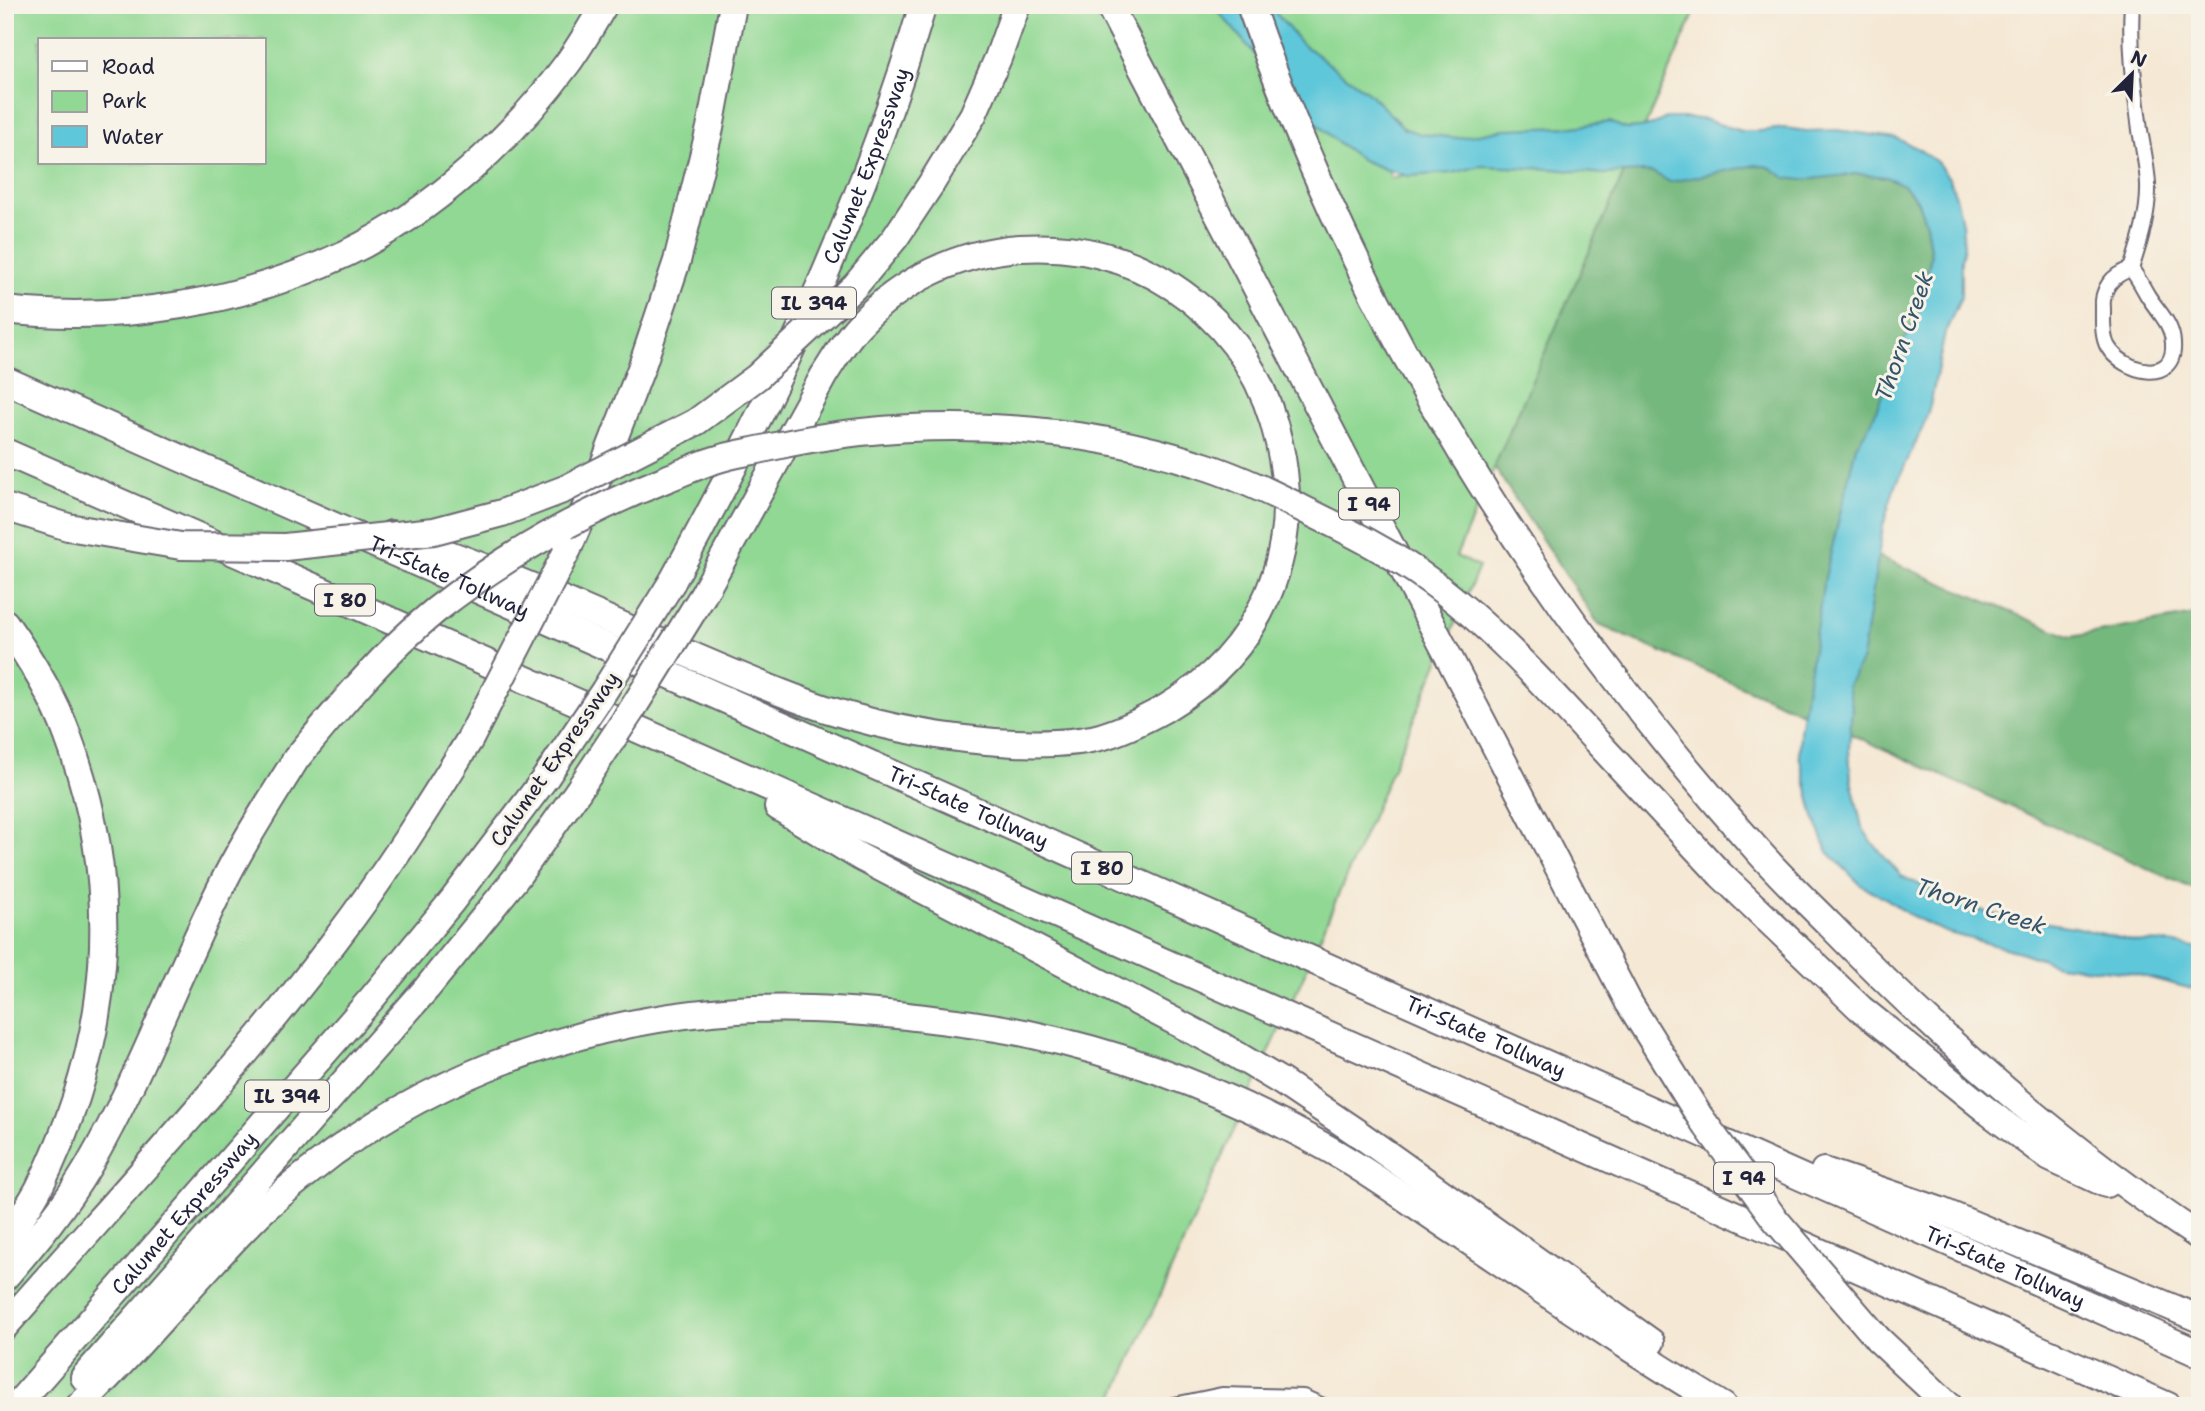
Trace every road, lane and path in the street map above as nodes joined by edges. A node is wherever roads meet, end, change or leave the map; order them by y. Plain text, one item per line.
1 (604, 5) edge
2 (733, 5) edge
3 (1017, 5) edge
4 (1109, 5) edge
5 (1250, 5) edge
6 (2132, 5) edge
7 (922, 7) edge
8 (2131, 269) junction
9 (5, 310) edge
10 (5, 380) edge
11 (5, 452) edge
12 (251, 490) junction
13 (5, 507) edge
14 (5, 623) edge
15 (684, 749) junction
16 (1662, 1116) junction
17 (2155, 1208) junction
18 (2200, 1237) edge
19 (5, 1242) edge
20 (5, 1277) edge
21 (2200, 1319) edge
22 (5, 1326) edge
23 (2200, 1354) edge
24 (16, 1406) edge
25 (61, 1406) edge
26 (79, 1406) edge
27 (1169, 1406) edge
28 (1323, 1406) edge
29 (1723, 1406) edge
30 (1734, 1406) edge
31 (1949, 1406) edge
32 (2168, 1406) edge

1 - 9 highway
2 - 22 highway, IL 394, bridge
3 - 13 highway, bridge
4 - 31 highway, I 94, bridge
5 - 17 highway
6 - 8 street
7 - 24 highway, Calumet Expressway / IL 394, bridge
8 - 8 street
10 - 12 highway, Tri-State Tollway / I 80
11 - 15 highway, I 80
12 - 16 highway, Tri-State Tollway / I 80
12 - 25 highway, bridge
14 - 19 highway
15 - 30 highway
15 - 32 highway, I 80
16 - 21 highway
16 - 23 highway, Tri-State Tollway / I 80
17 - 18 highway
17 - 20 highway, bridge
26 - 29 highway
27 - 28 street

